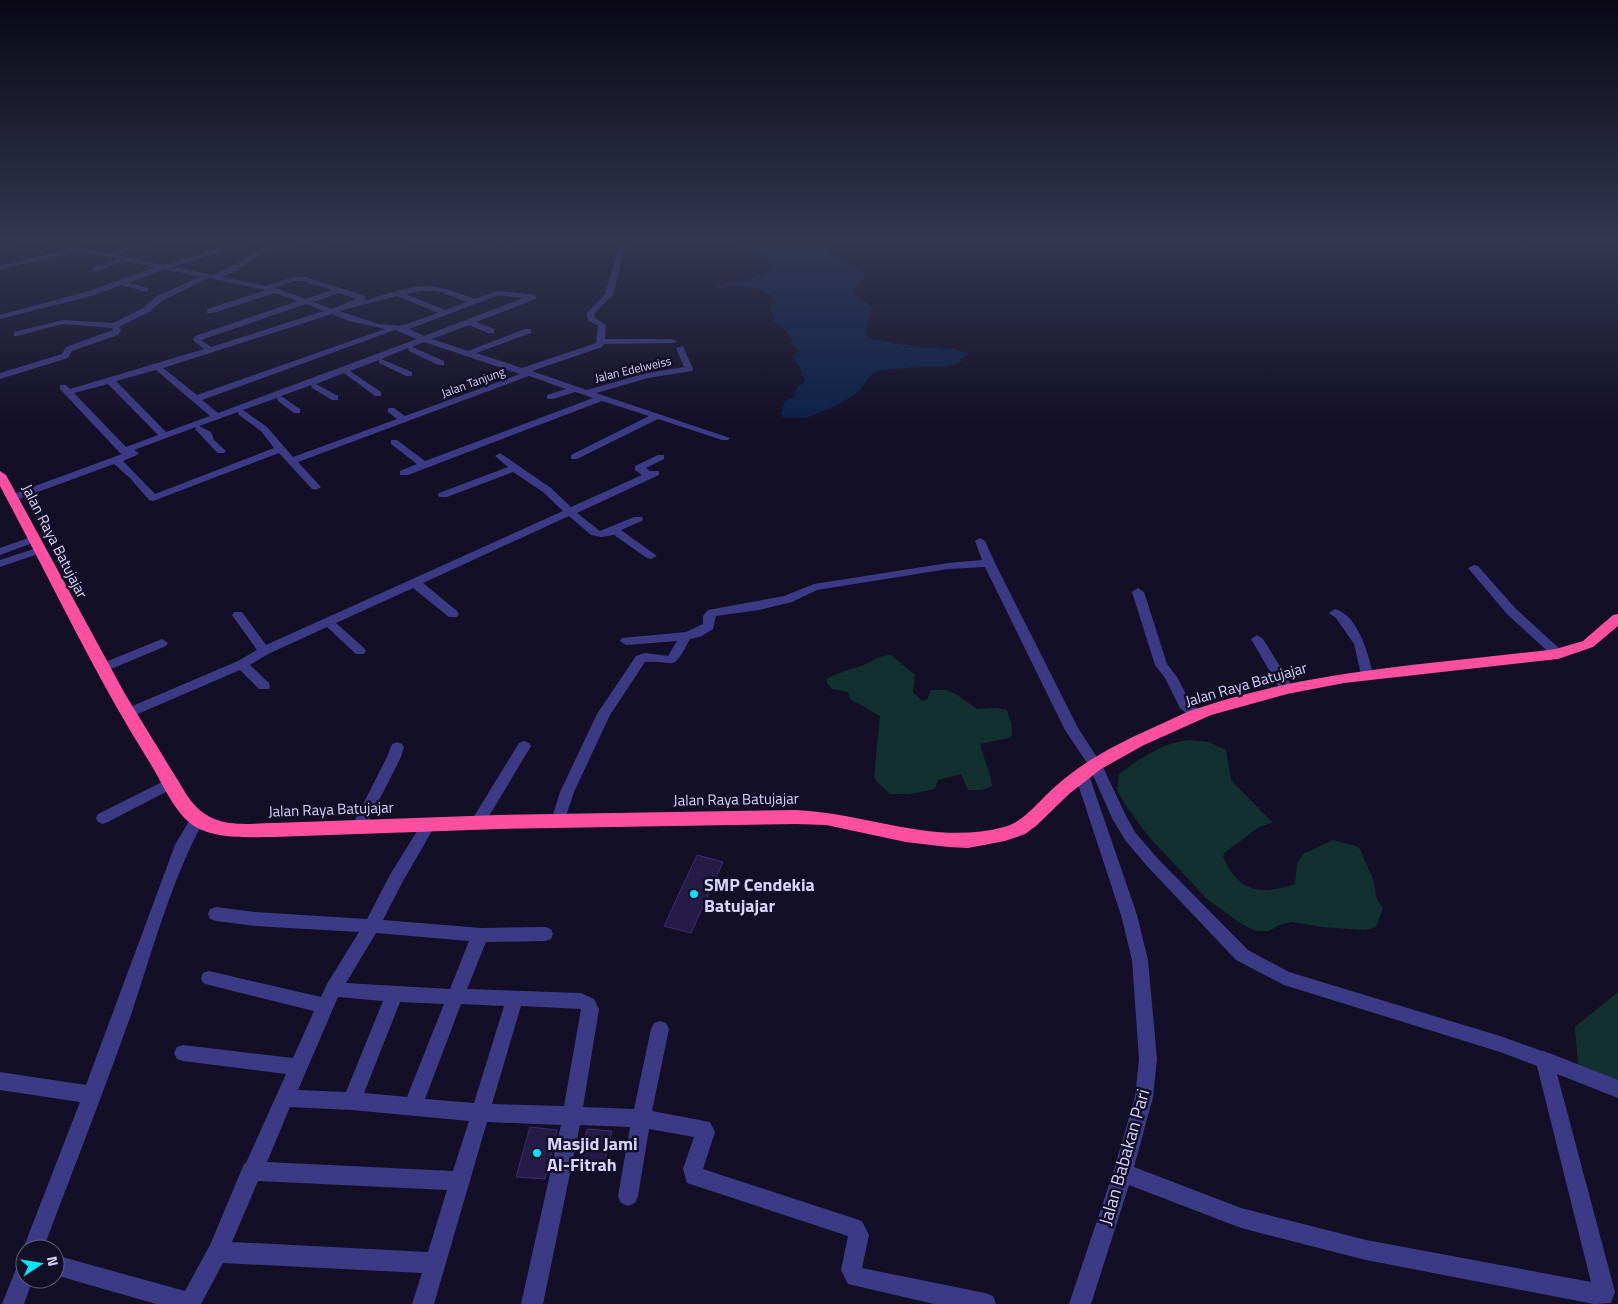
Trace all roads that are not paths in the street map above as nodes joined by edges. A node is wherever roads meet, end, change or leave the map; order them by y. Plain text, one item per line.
1 (55, 304) edge
2 (153, 304) edge
3 (230, 304) edge
4 (301, 304) edge
5 (317, 304) edge
6 (351, 304) edge
7 (360, 304) edge
8 (422, 304) edge
9 (470, 304) edge
10 (516, 304) edge
11 (600, 304) edge
12 (347, 306) junction
13 (210, 311) dead end
14 (333, 311) junction
15 (445, 313) junction
16 (0, 317) edge
17 (470, 322) junction
18 (114, 326) junction
19 (398, 329) junction
20 (491, 331) dead end
21 (528, 331) dead end
22 (17, 334) dead end
23 (427, 340) junction
24 (672, 340) dead end
25 (601, 342) junction
26 (680, 348) dead end
27 (412, 349) junction
28 (208, 350) junction
29 (469, 353) junction
30 (382, 361) junction
31 (441, 363) dead end
32 (157, 366) junction
33 (527, 372) junction
34 (348, 373) junction
35 (409, 374) dead end
36 (0, 376) edge
37 (110, 380) junction
38 (315, 386) junction
39 (577, 388) junction
40 (589, 392) junction
41 (378, 394) dead end
42 (550, 397) dead end
43 (603, 397) junction
44 (335, 398) dead end
45 (195, 399) junction
46 (281, 399) junction
47 (297, 410) dead end
48 (391, 410) dead end
49 (242, 413) junction
50 (657, 416) junction
51 (217, 417) junction
52 (404, 420) junction
53 (200, 429) junction
54 (164, 436) junction
55 (725, 438) dead end
56 (394, 442) dead end
57 (281, 450) junction
58 (221, 451) dead end
59 (126, 453) junction
60 (500, 456) dead end
61 (574, 457) dead end
62 (661, 457) dead end
63 (116, 460) junction
64 (292, 461) junction
65 (424, 465) junction
66 (514, 468) junction
67 (404, 472) dead end
68 (0, 476) edge
69 (316, 487) dead end
70 (443, 495) dead end
71 (12, 498) junction
72 (570, 512) junction
73 (638, 519) dead end
74 (610, 531) junction
75 (35, 541) junction
76 (980, 541) dead end
77 (0, 545) edge
78 (0, 552) edge
79 (651, 556) dead end
80 (989, 563) junction
81 (0, 564) edge
82 (1474, 568) dead end
83 (416, 583) junction
84 (1138, 592) dead end
85 (1335, 612) dead end
86 (453, 614) dead end
87 (238, 615) dead end
88 (1618, 618) edge
89 (328, 622) junction
90 (686, 636) junction
91 (1257, 639) dead end
92 (626, 641) dead end
93 (162, 643) dead end
94 (264, 651) junction
95 (360, 651) dead end
96 (1558, 654) junction
97 (242, 664) junction
98 (102, 668) junction
99 (1368, 674) junction
100 (264, 686) dead end
101 (1287, 689) junction
102 (128, 713) junction
103 (1197, 715) junction
104 (524, 746) dead end
105 (397, 747) dead end
106 (1088, 770) junction
107 (175, 787) junction
108 (103, 818) dead end
109 (195, 818) junction
110 (558, 821) junction
111 (478, 822) junction
112 (429, 824) junction
113 (359, 826) junction
114 (216, 914) dead end
115 (372, 926) junction
116 (545, 934) dead end
117 (481, 936) junction
118 (209, 978) dead end
119 (334, 989) junction
120 (394, 995) junction
121 (454, 998) junction
122 (515, 998) junction
123 (325, 1006) junction
124 (660, 1028) dead end
125 (184, 1053) dead end
126 (1544, 1059) junction
127 (298, 1067) junction
128 (0, 1082) edge
129 (1618, 1089) edge
130 (92, 1095) junction
131 (284, 1098) junction
132 (352, 1101) junction
133 (413, 1106) junction
134 (480, 1113) junction
135 (572, 1117) junction
136 (640, 1118) junction
137 (251, 1171) junction
138 (1123, 1173) junction
139 (460, 1181) junction
140 (628, 1196) dead end
141 (37, 1239) edge
142 (217, 1252) junction
143 (435, 1264) junction
144 (65, 1268) edge
145 (18, 1289) edge
146 (13, 1304) edge
147 (190, 1304) edge
148 (423, 1304) edge
149 (532, 1304) edge
150 (985, 1304) edge
151 (1080, 1304) edge

1 - 16 street
2 - 18 street
3 - 13 street
4 - 28 street
5 - 14 street
6 - 12 street
7 - 12 street
8 - 15 street
9 - 15 street
10 - 17 street
11 - 25 street
12 - 14 street
14 - 19 street
14 - 28 street
15 - 19 street
17 - 20 street
17 - 23 street
18 - 22 street
18 - 36 street
19 - 23 street
19 - 45 street
21 - 29 street
23 - 27 street
23 - 29 street
23 - 51 street
24 - 25 street
25 - 33 street, Jalan Tanjung
26 - 40 street, Jalan Edelweiss
27 - 30 street
27 - 31 street
28 - 32 street
29 - 33 street
30 - 34 street
30 - 35 street
32 - 37 street
32 - 45 street
33 - 39 street
33 - 52 street, Jalan Tanjung
34 - 38 street
34 - 41 street
37 - 54 street
37 - 59 street
38 - 44 street
38 - 46 street
39 - 40 street
39 - 42 street
40 - 43 street
43 - 50 street
43 - 65 street
45 - 51 street
46 - 47 street
46 - 49 street
48 - 52 street
49 - 53 street
49 - 57 street
50 - 55 street
50 - 61 street
51 - 54 street
52 - 64 street, Jalan Tanjung
53 - 58 street
53 - 59 street
54 - 59 street
56 - 65 street
57 - 63 street
57 - 64 street
59 - 63 street
60 - 66 street
62 - 72 street
63 - 71 street
64 - 69 street
65 - 67 street
66 - 70 street
66 - 72 street
68 - 71 highway, Jalan Raya Batujajar
71 - 75 highway, Jalan Raya Batujajar
72 - 74 street
72 - 83 street
73 - 74 street
74 - 79 street
75 - 77 street
75 - 78 street
75 - 81 street
75 - 98 highway, Jalan Raya Batujajar
76 - 80 street
80 - 90 street
80 - 106 street
82 - 96 street
83 - 86 street
83 - 89 street
84 - 103 street
85 - 99 street
87 - 94 street
88 - 96 highway, Jalan Raya Batujajar
89 - 94 street
89 - 95 street
90 - 92 street
90 - 110 street
91 - 101 street
93 - 98 street
94 - 97 street
96 - 99 highway, Jalan Raya Batujajar
97 - 100 street
97 - 102 street
98 - 102 highway, Jalan Raya Batujajar
99 - 101 highway, Jalan Raya Batujajar
101 - 103 highway, Jalan Raya Batujajar
102 - 107 highway, Jalan Raya Batujajar
103 - 106 highway, Jalan Raya Batujajar
104 - 111 street
105 - 113 street
106 - 110 highway, Jalan Raya Batujajar
106 - 126 street
106 - 138 street, Jalan Babakan Pari
107 - 108 street
107 - 109 highway, Jalan Raya Batujajar
109 - 113 highway, Jalan Raya Batujajar
109 - 130 street
110 - 111 highway, Jalan Raya Batujajar
111 - 112 highway, Jalan Raya Batujajar
112 - 113 highway, Jalan Raya Batujajar
112 - 115 street
114 - 115 street
115 - 117 street
115 - 119 street
116 - 117 street
117 - 121 street
118 - 123 street
119 - 120 street
119 - 123 street
120 - 121 street
120 - 132 street
121 - 122 street
121 - 133 street
122 - 134 street
122 - 135 street
123 - 127 street
124 - 136 street
125 - 127 street
126 - 129 street
126 - 138 street
127 - 131 street
128 - 130 street
130 - 141 street
131 - 132 street
131 - 137 street
132 - 133 street
133 - 134 street
134 - 135 street
134 - 139 street
135 - 136 street
135 - 149 street
136 - 140 street
136 - 150 street
137 - 139 street
137 - 142 street
138 - 151 street, Jalan Babakan Pari
139 - 143 street
142 - 143 street
142 - 147 street
143 - 148 street
144 - 147 street
145 - 146 street

